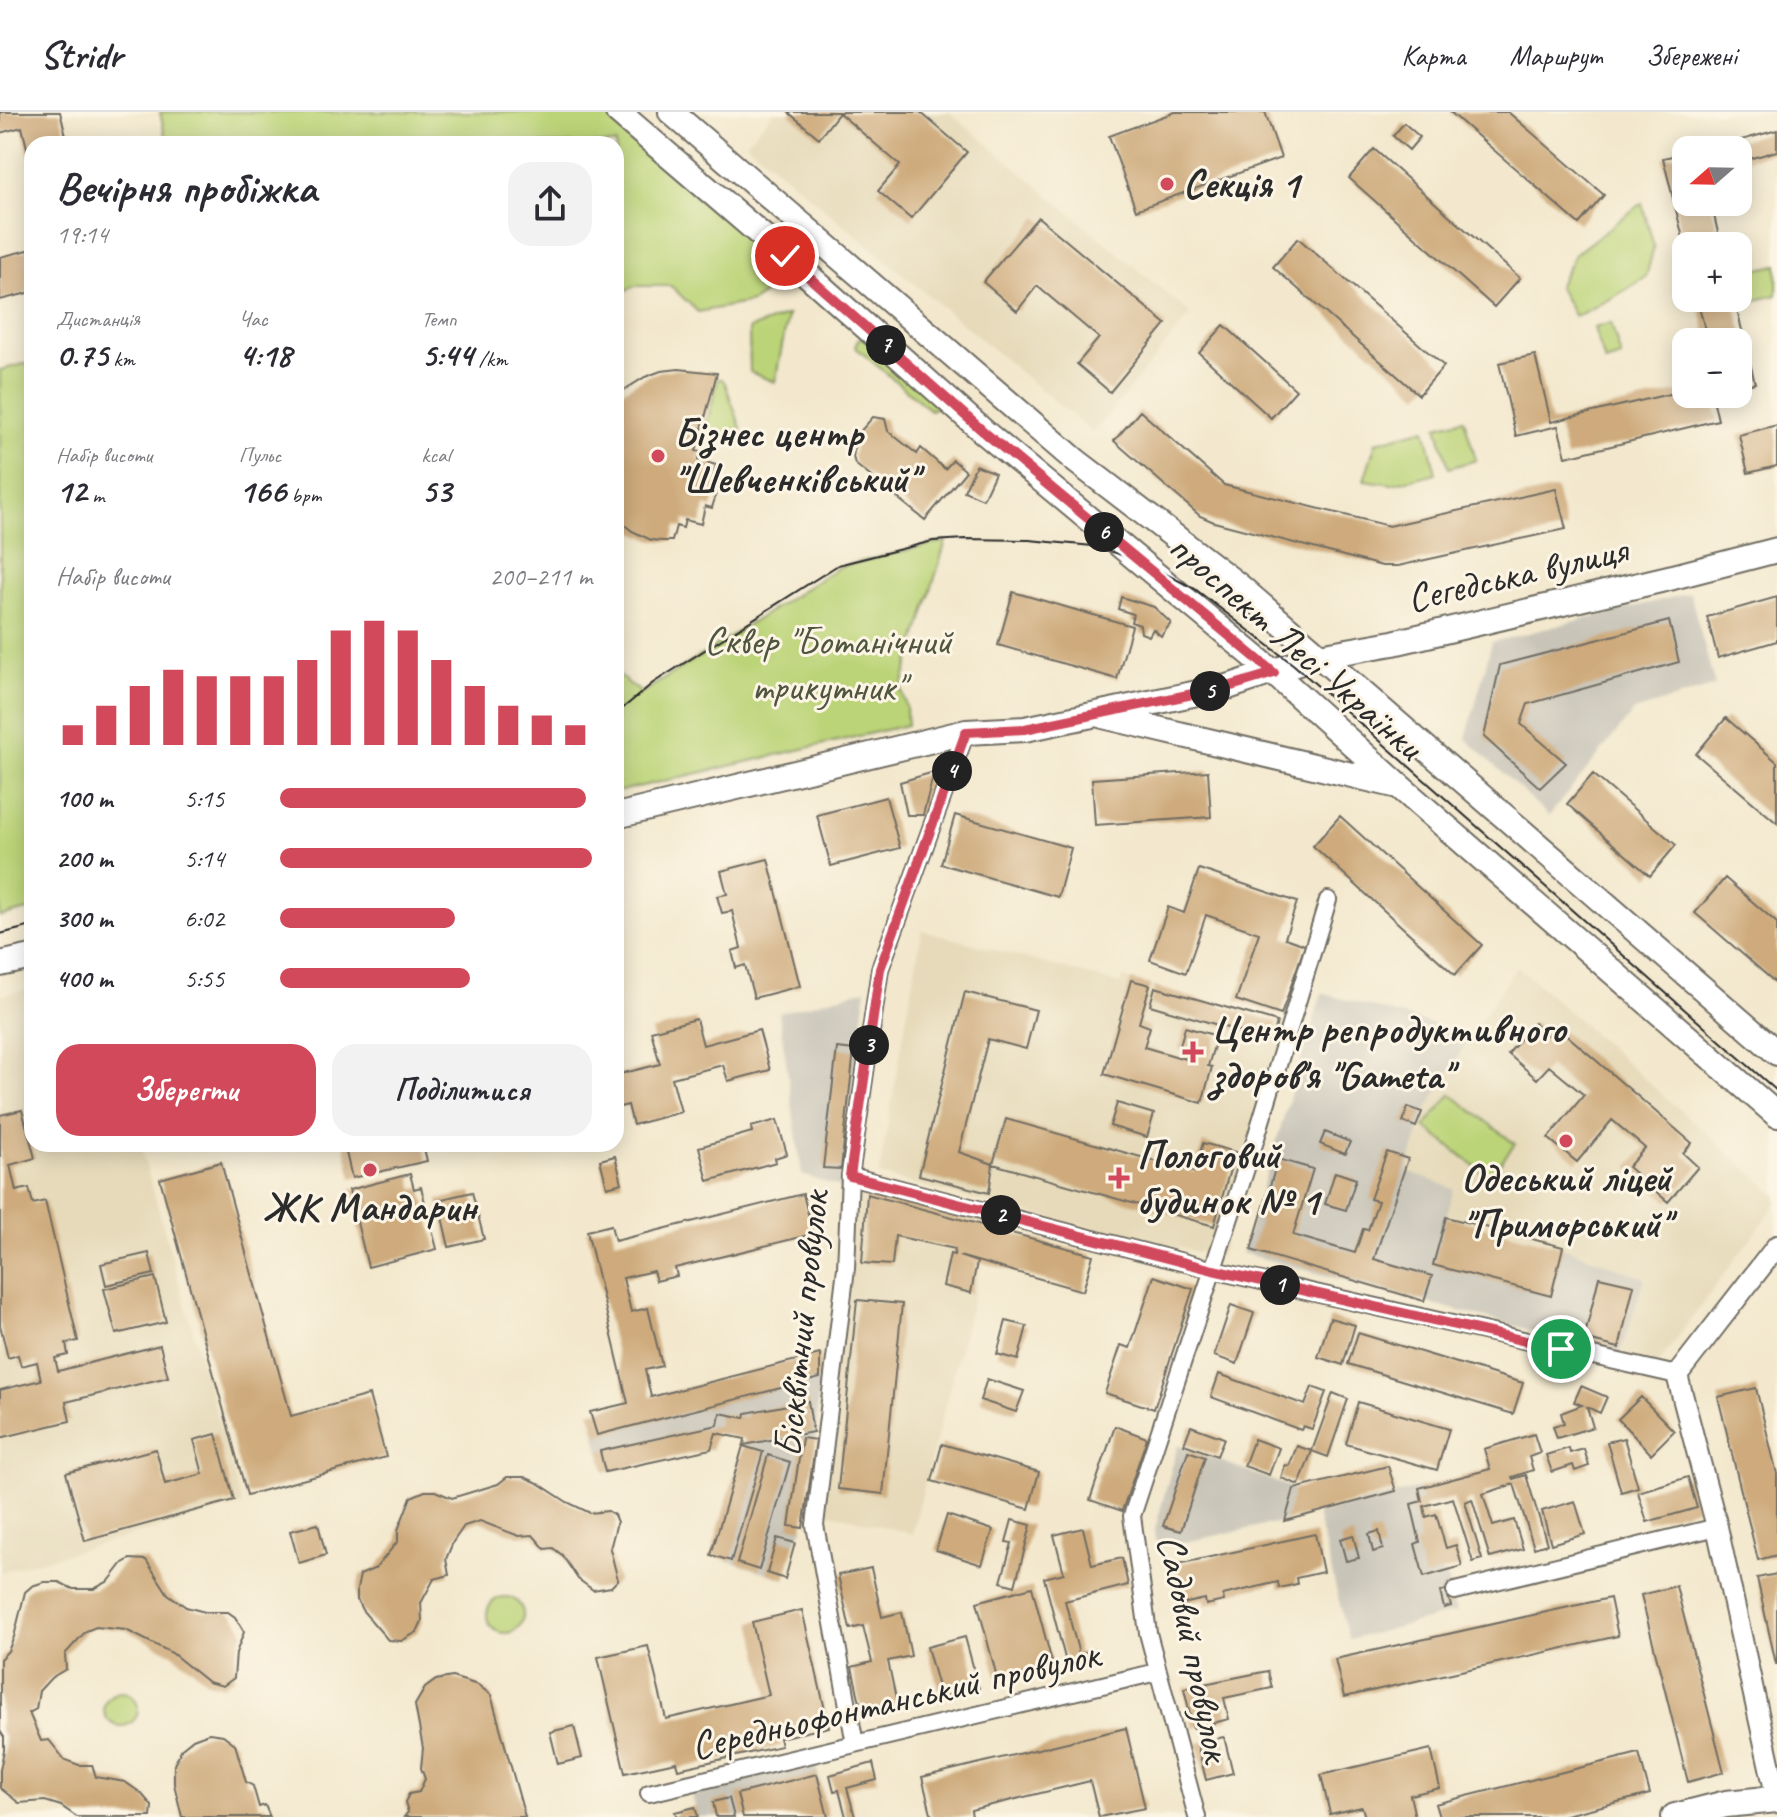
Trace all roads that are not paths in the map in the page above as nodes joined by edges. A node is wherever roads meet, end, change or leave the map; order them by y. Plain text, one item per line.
1 (618, 112) edge
2 (671, 112) edge
3 (1777, 550) edge
4 (1319, 656) junction
5 (1274, 673) junction
6 (1097, 714) junction
7 (966, 732) junction
8 (1399, 786) junction
9 (624, 814) edge
10 (1328, 900) dead end
11 (24, 959) edge
12 (0, 964) edge
13 (1777, 1053) edge
14 (1777, 1115) edge
15 (850, 1176) junction
16 (1777, 1246) edge
17 (1213, 1270) junction
18 (1677, 1375) junction
19 (1717, 1527) junction
20 (1455, 1591) dead end
21 (1157, 1672) junction
22 (855, 1744) junction
23 (649, 1793) dead end
24 (1777, 1799) edge
25 (1197, 1817) edge
26 (1675, 1817) edge
27 (1750, 1817) edge

1 - 5 main road, проспект Лесі Українки
2 - 4 main road, проспект Лесі Українки
3 - 4 main road, Сегедська вулиця
4 - 5 main road, Сегедська вулиця
4 - 13 main road, проспект Лесі Українки
5 - 6 main road, Сегедська вулиця
5 - 8 main road, проспект Лесі Українки
6 - 7 main road, Сегедська вулиця
6 - 8 main road
7 - 9 main road, Сегедська вулиця
7 - 15 street, Бісквітний провулок
8 - 14 main road, проспект Лесі Українки
10 - 17 street, Садовий провулок
11 - 12 main road
15 - 17 street
15 - 22 street, Бісквітний провулок
16 - 18 street
17 - 18 street
17 - 21 street, Садовий провулок
18 - 19 street
19 - 20 street
19 - 24 street
21 - 22 street, Середньофонтанський провулок
21 - 25 street, Садовий провулок
22 - 23 street, Середньофонтанський провулок
24 - 26 main road
24 - 27 main road

